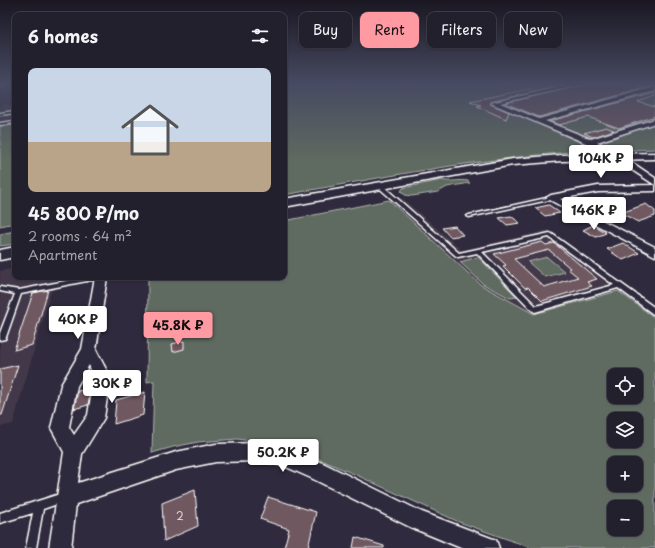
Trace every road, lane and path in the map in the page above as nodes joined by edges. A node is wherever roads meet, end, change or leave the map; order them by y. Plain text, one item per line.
1 (510, 110) edge
2 (579, 110) edge
3 (12, 112) edge
4 (0, 114) edge
5 (539, 121) junction
6 (655, 121) edge
7 (12, 122) edge
8 (0, 124) edge
9 (591, 142) junction
10 (655, 156) edge
11 (617, 157) junction
12 (655, 182) edge
13 (379, 185) junction
14 (655, 188) edge
15 (550, 198) junction
16 (287, 202) edge
17 (469, 216) dead end
18 (479, 252) junction
19 (655, 252) edge
20 (12, 253) edge
21 (0, 255) edge
22 (81, 280) edge
23 (101, 280) edge
24 (618, 286) junction
25 (0, 289) edge
26 (19, 292) junction
27 (655, 312) edge
28 (0, 337) edge
29 (90, 350) junction
30 (73, 451) junction
31 (67, 497) junction
32 (39, 506) junction
33 (0, 518) edge
34 (31, 548) edge
35 (60, 548) edge
36 (488, 548) edge

1 - 5 street
2 - 5 street
3 - 4 lane
5 - 9 street
6 - 9 street
7 - 8 lane
9 - 11 street
10 - 11 street
11 - 12 street
11 - 13 street
13 - 16 street
13 - 18 lane
14 - 15 street
15 - 17 lane
15 - 19 street
18 - 24 lane
18 - 24 lane
20 - 21 street
22 - 26 lane
23 - 29 street
24 - 27 lane
25 - 26 lane
26 - 28 lane
29 - 30 street
29 - 30 street
30 - 31 street
31 - 32 lane
31 - 35 street
31 - 36 street
32 - 33 lane
32 - 34 lane

